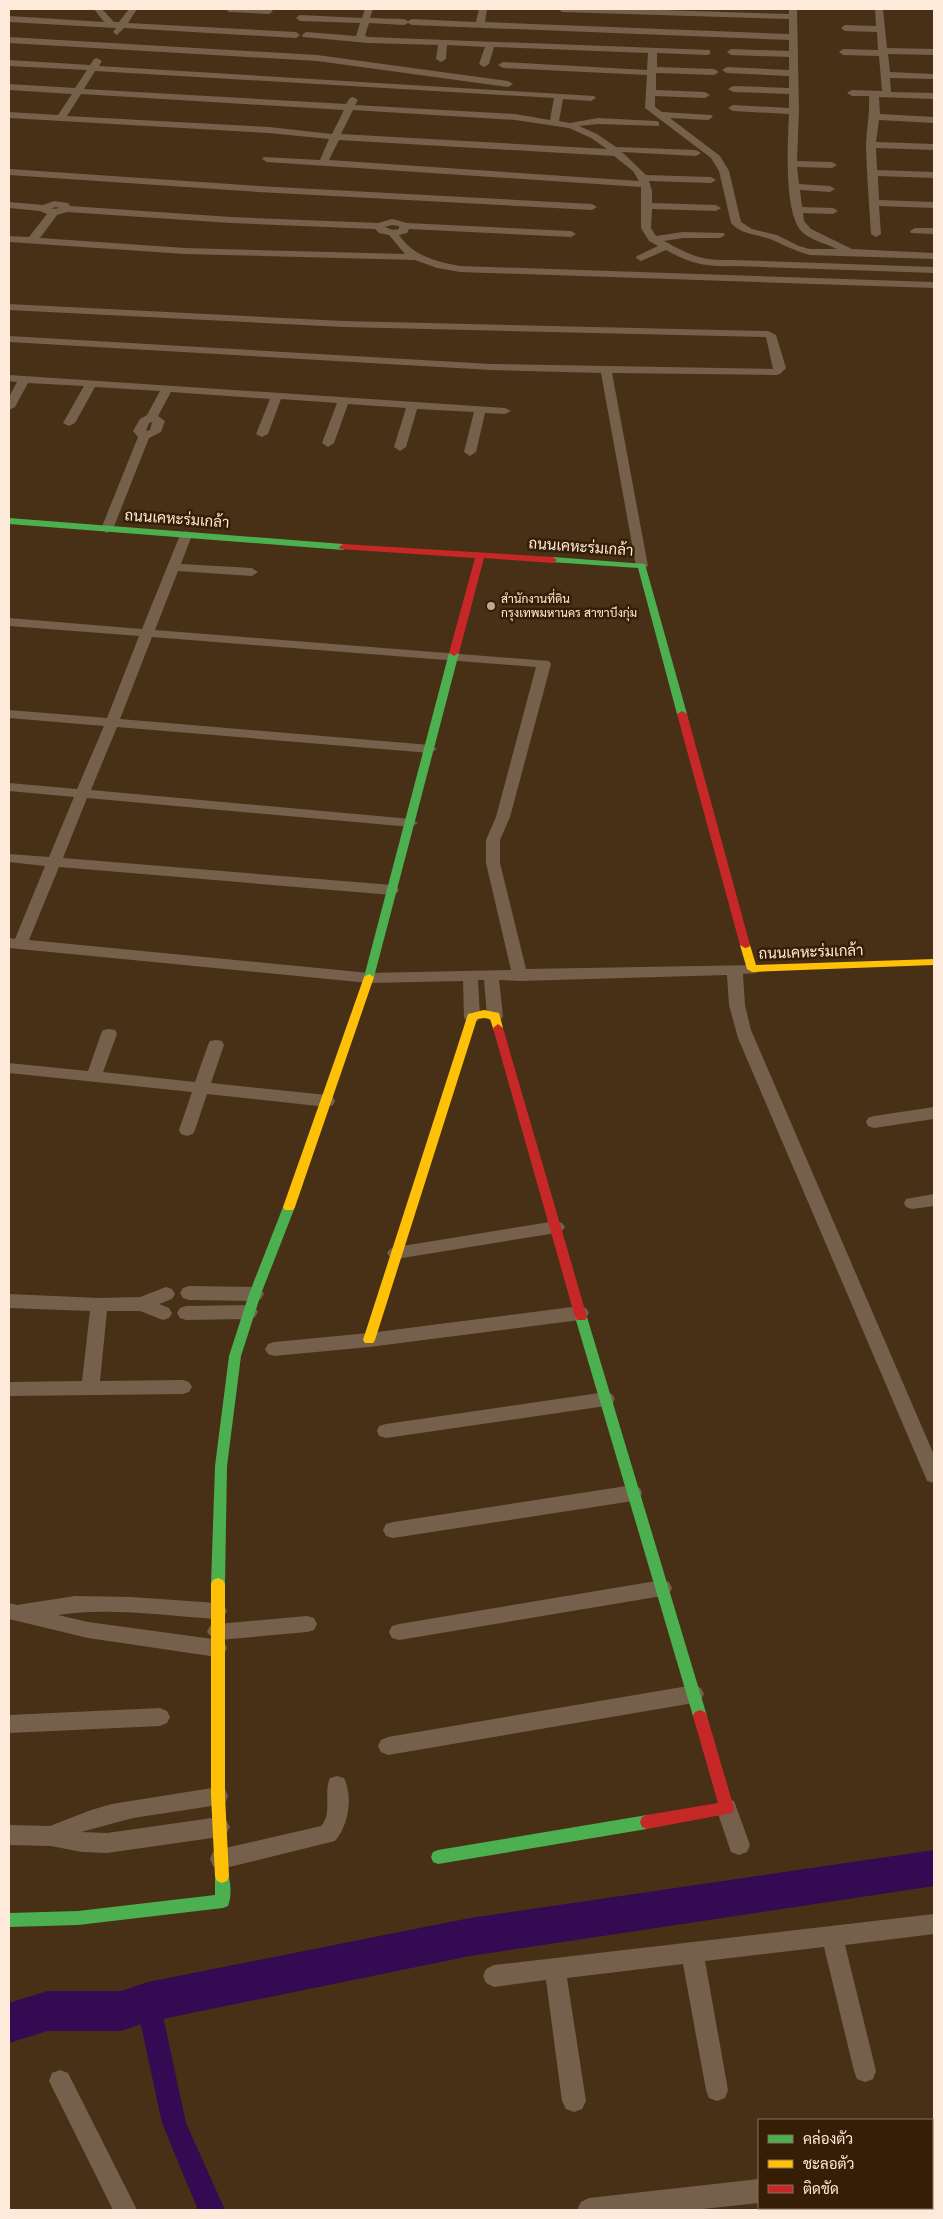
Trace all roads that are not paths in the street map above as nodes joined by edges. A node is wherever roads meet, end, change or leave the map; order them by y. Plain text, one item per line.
1 (98, 9) edge
2 (133, 9) edge
3 (229, 9) edge
4 (370, 9) edge
5 (483, 9) edge
6 (562, 9) edge
7 (879, 9) edge
8 (269, 11) dead end
9 (793, 13) edge
10 (300, 18) dead end
11 (9, 19) edge
12 (365, 20) junction
13 (111, 24) junction
14 (122, 25) junction
15 (480, 25) junction
16 (845, 28) dead end
17 (881, 29) junction
18 (794, 37) junction
19 (363, 39) junction
20 (9, 40) edge
21 (397, 41) junction
22 (443, 43) junction
23 (490, 44) junction
24 (107, 46) junction
25 (652, 50) junction
26 (707, 52) dead end
27 (731, 52) dead end
28 (843, 52) dead end
29 (883, 52) junction
30 (934, 52) edge
31 (393, 53) dead end
32 (794, 54) junction
33 (441, 58) dead end
34 (9, 63) edge
35 (370, 64) junction
36 (484, 64) dead end
37 (503, 65) dead end
38 (92, 68) junction
39 (727, 70) dead end
40 (652, 72) junction
41 (714, 72) dead end
42 (794, 73) junction
43 (885, 75) junction
44 (933, 76) dead end
45 (242, 77) junction
46 (361, 85) junction
47 (9, 87) edge
48 (733, 89) dead end
49 (794, 91) junction
50 (77, 92) junction
51 (651, 93) junction
52 (852, 93) dead end
53 (874, 94) junction
54 (887, 94) junction
55 (544, 95) junction
56 (705, 95) dead end
57 (559, 96) junction
58 (934, 96) edge
59 (591, 98) dead end
60 (227, 100) junction
61 (349, 107) junction
62 (734, 108) dead end
63 (794, 111) junction
64 (9, 115) edge
65 (708, 117) dead end
66 (875, 117) junction
67 (61, 118) junction
68 (657, 120) junction
69 (934, 120) edge
70 (554, 122) junction
71 (571, 126) junction
72 (335, 137) junction
73 (871, 145) junction
74 (934, 147) edge
75 (616, 152) junction
76 (696, 153) dead end
77 (267, 159) dead end
78 (323, 163) junction
79 (792, 164) junction
80 (832, 165) dead end
81 (9, 172) edge
82 (872, 173) junction
83 (934, 175) edge
84 (74, 176) junction
85 (711, 180) dead end
86 (644, 181) junction
87 (794, 188) junction
88 (830, 189) dead end
89 (58, 203) junction
90 (874, 203) junction
91 (394, 204) junction
92 (9, 205) edge
93 (934, 205) edge
94 (645, 206) junction
95 (592, 207) dead end
96 (716, 208) dead end
97 (798, 210) junction
98 (832, 211) dead end
99 (380, 226) joint
100 (405, 226) joint
101 (393, 227) junction
102 (934, 230) edge
103 (915, 231) dead end
104 (571, 234) dead end
105 (876, 234) dead end
106 (720, 235) dead end
107 (9, 239) edge
108 (652, 239) junction
109 (32, 241) junction
110 (665, 246) junction
111 (852, 252) junction
112 (934, 256) edge
113 (416, 257) junction
114 (641, 258) dead end
115 (934, 270) edge
116 (934, 285) edge
117 (9, 306) edge
118 (9, 339) edge
119 (606, 370) junction
120 (9, 378) edge
121 (24, 379) junction
122 (91, 384) junction
123 (167, 389) junction
124 (276, 397) junction
125 (343, 401) junction
126 (412, 406) junction
127 (9, 407) edge
128 (480, 410) junction
129 (505, 411) dead end
130 (69, 423) dead end
131 (262, 434) dead end
132 (328, 443) dead end
133 (400, 447) dead end
134 (470, 452) dead end
135 (9, 521) edge
136 (107, 528) junction
137 (186, 535) junction
138 (480, 556) junction
139 (642, 566) junction
140 (173, 567) junction
141 (252, 572) dead end
142 (9, 622) edge
143 (147, 632) junction
144 (455, 656) junction
145 (9, 714) edge
146 (112, 722) junction
147 (430, 749) junction
148 (9, 788) edge
149 (82, 794) junction
150 (411, 823) junction
151 (9, 858) edge
152 (55, 863) junction
153 (392, 890) junction
154 (14, 943) edge
155 (933, 966) edge
156 (752, 969) junction
157 (735, 970) junction
158 (491, 976) junction
159 (520, 976) junction
160 (470, 977) junction
161 (369, 978) junction
162 (495, 1016) junction
163 (472, 1017) junction
164 (109, 1034) dead end
165 (216, 1045) dead end
166 (9, 1068) edge
167 (94, 1076) junction
168 (202, 1088) junction
169 (327, 1101) junction
170 (934, 1113) edge
171 (874, 1122) dead end
172 (187, 1130) dead end
173 (934, 1200) edge
174 (912, 1203) dead end
175 (556, 1227) junction
176 (396, 1252) junction
177 (166, 1294) dead end
178 (189, 1294) dead end
179 (255, 1294) junction
180 (9, 1301) edge
181 (142, 1304) junction
182 (100, 1305) junction
183 (249, 1312) junction
184 (580, 1312) junction
185 (163, 1313) dead end
186 (186, 1313) dead end
187 (369, 1340) junction
188 (274, 1349) dead end
189 (183, 1387) dead end
190 (9, 1389) edge
191 (90, 1389) junction
192 (606, 1399) junction
193 (386, 1431) dead end
194 (934, 1476) edge
195 (633, 1493) junction
196 (393, 1530) dead end
197 (662, 1588) junction
198 (14, 1611) edge
199 (217, 1611) junction
200 (307, 1624) dead end
201 (399, 1632) dead end
202 (217, 1640) junction
203 (694, 1694) junction
204 (160, 1717) dead end
205 (9, 1724) edge
206 (388, 1746) dead end
207 (338, 1785) dead end
208 (218, 1796) junction
209 (727, 1808) junction
210 (219, 1827) junction
211 (9, 1835) edge
212 (52, 1836) junction
213 (739, 1845) dead end
214 (438, 1858) dead end
215 (221, 1859) junction
216 (9, 1920) edge
217 (934, 1924) edge
218 (832, 1936) junction
219 (692, 1953) junction
220 (555, 1969) junction
221 (494, 1976) dead end
222 (865, 2071) dead end
223 (60, 2081) dead end
224 (717, 2090) dead end
225 (574, 2102) dead end
226 (758, 2190) edge
227 (618, 2208) edge
228 (125, 2210) edge
229 (590, 2210) edge

1 - 13 street
2 - 14 street
3 - 8 street
4 - 12 street
5 - 15 street
6 - 9 street
7 - 17 street
9 - 18 street
10 - 12 street
11 - 13 street
12 - 15 street
12 - 19 street
13 - 14 street
14 - 19 street
14 - 24 street
15 - 18 street
16 - 17 street
17 - 29 street
18 - 32 street
19 - 21 street
20 - 24 street
21 - 22 street
21 - 31 street
22 - 23 street
22 - 33 street
23 - 25 street
23 - 36 street
24 - 35 street
24 - 38 street
25 - 26 street
25 - 40 street
27 - 32 street
28 - 29 street
29 - 30 street
29 - 43 street
32 - 42 street
34 - 38 street
35 - 46 street
35 - 55 street
37 - 40 street
38 - 45 street
38 - 50 street
39 - 42 street
40 - 41 street
40 - 51 street
42 - 49 street
43 - 44 street
43 - 54 street
45 - 46 street
45 - 60 street
46 - 55 street
46 - 61 street
47 - 50 street
48 - 49 street
49 - 63 street
50 - 60 street
50 - 67 street
51 - 56 street
51 - 68 street
52 - 53 street
53 - 54 street
53 - 66 street
54 - 58 street
55 - 57 street
57 - 59 street
57 - 70 street
60 - 61 street
61 - 70 street
61 - 72 street
62 - 63 street
63 - 79 street
64 - 67 street
65 - 68 street
66 - 69 street
66 - 73 street
67 - 72 street
68 - 71 street
68 - 111 street
70 - 71 street
71 - 75 street
72 - 75 street
72 - 78 street
73 - 74 street
73 - 82 street
75 - 76 street
75 - 86 street
77 - 78 street
78 - 86 street
79 - 80 street
79 - 87 street
81 - 84 street
82 - 83 street
82 - 90 street
84 - 89 street
84 - 91 street
85 - 86 street
86 - 94 street
87 - 88 street
87 - 97 street
89 - 92 street
89 - 99 street
89 - 109 street
90 - 93 street
90 - 105 street
91 - 95 street
91 - 101 street
94 - 96 street
94 - 108 street
97 - 98 street
97 - 111 street
99 - 101 street
100 - 101 street
100 - 104 street
101 - 113 street
102 - 103 street
106 - 108 street
107 - 109 street
108 - 110 street
109 - 113 street
110 - 114 street
110 - 115 street
111 - 112 street
113 - 116 street
117 - 119 street
118 - 119 street
119 - 139 street
120 - 121 street
121 - 122 street
121 - 127 street
122 - 123 street
122 - 130 street
123 - 124 street
123 - 136 street
124 - 125 street
124 - 131 street
125 - 126 street
125 - 132 street
126 - 128 street
126 - 133 street
128 - 129 street
128 - 134 street
135 - 136 street, ถนนเคหะร่มเกล้า
136 - 137 street, ถนนเคหะร่มเกล้า
137 - 138 street, ถนนเคหะร่มเกล้า
137 - 140 street
138 - 139 street, ถนนเคหะร่มเกล้า
138 - 144 street
139 - 156 street, ถนนเคหะร่มเกล้า
140 - 141 street
140 - 143 street
142 - 143 street
143 - 144 street
143 - 146 street
144 - 147 street
144 - 159 street
145 - 146 street
146 - 147 street
146 - 149 street
147 - 150 street
148 - 149 street
149 - 150 street
149 - 152 street
150 - 153 street
151 - 152 street
152 - 153 street
152 - 154 street
153 - 161 street
154 - 161 street
155 - 156 street, ถนนเคหะร่มเกล้า
156 - 157 street
157 - 159 street
157 - 194 street
158 - 159 street
158 - 160 street
158 - 162 street
160 - 161 street
160 - 163 street
161 - 169 street
162 - 163 street
162 - 175 street
163 - 176 street
164 - 167 street
165 - 168 street
166 - 167 street
167 - 168 street
168 - 169 street
168 - 172 street
169 - 179 street
170 - 171 street
173 - 174 street
175 - 176 street
175 - 184 street
176 - 187 street
177 - 181 street
178 - 179 street
179 - 183 street
180 - 182 street
181 - 182 street
181 - 185 street
182 - 191 street
183 - 186 street
183 - 199 street
184 - 187 street
184 - 192 street
187 - 188 street
189 - 191 street
190 - 191 street
192 - 193 street
192 - 195 street
195 - 196 street
195 - 197 street
197 - 201 street
197 - 203 street
198 - 199 street
198 - 202 street
199 - 202 street
200 - 202 street
202 - 208 street
203 - 206 street
203 - 209 street
204 - 205 street
207 - 215 street
208 - 210 street
208 - 212 street
209 - 213 street
209 - 214 street
210 - 212 street
210 - 215 street
211 - 212 street
215 - 216 street
217 - 218 street
218 - 219 street
218 - 222 street
219 - 220 street
219 - 224 street
220 - 221 street
220 - 225 street
223 - 228 street
226 - 227 street
227 - 229 street

